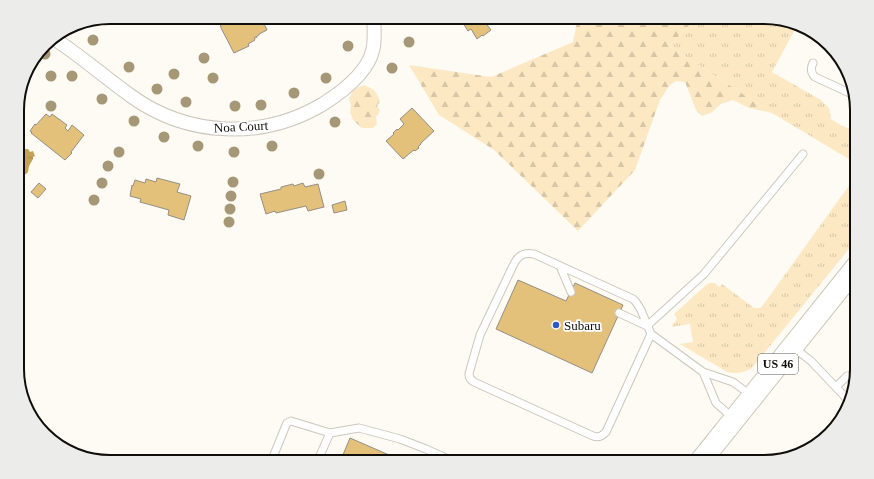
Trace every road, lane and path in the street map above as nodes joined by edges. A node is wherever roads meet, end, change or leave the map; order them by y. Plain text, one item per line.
1 (374, 24) edge
2 (58, 42) edge
3 (813, 63) dead end
4 (848, 92) edge
5 (803, 154) dead end
6 (560, 266) junction
7 (850, 275) edge
8 (571, 292) dead end
9 (620, 313) dead end
10 (647, 326) junction
11 (651, 334) junction
12 (792, 347) junction
13 (703, 372) junction
14 (847, 376) dead end
15 (836, 387) junction
16 (752, 397) junction
17 (845, 397) edge
18 (734, 418) junction
19 (330, 433) junction
20 (273, 455) edge
21 (320, 455) edge
22 (439, 455) edge
23 (705, 455) edge

1 - 2 street, Noa Court
3 - 4 lane
5 - 10 lane
6 - 8 lane
6 - 10 lane
6 - 11 lane
7 - 12 main road, US 46
9 - 10 lane
10 - 11 lane
11 - 13 lane
12 - 15 lane
12 - 16 main road, US 46
13 - 16 lane
13 - 18 lane
14 - 15 lane
15 - 17 lane
16 - 18 main road, US 46
18 - 23 main road, US 46
19 - 20 lane
19 - 21 lane
19 - 22 lane

